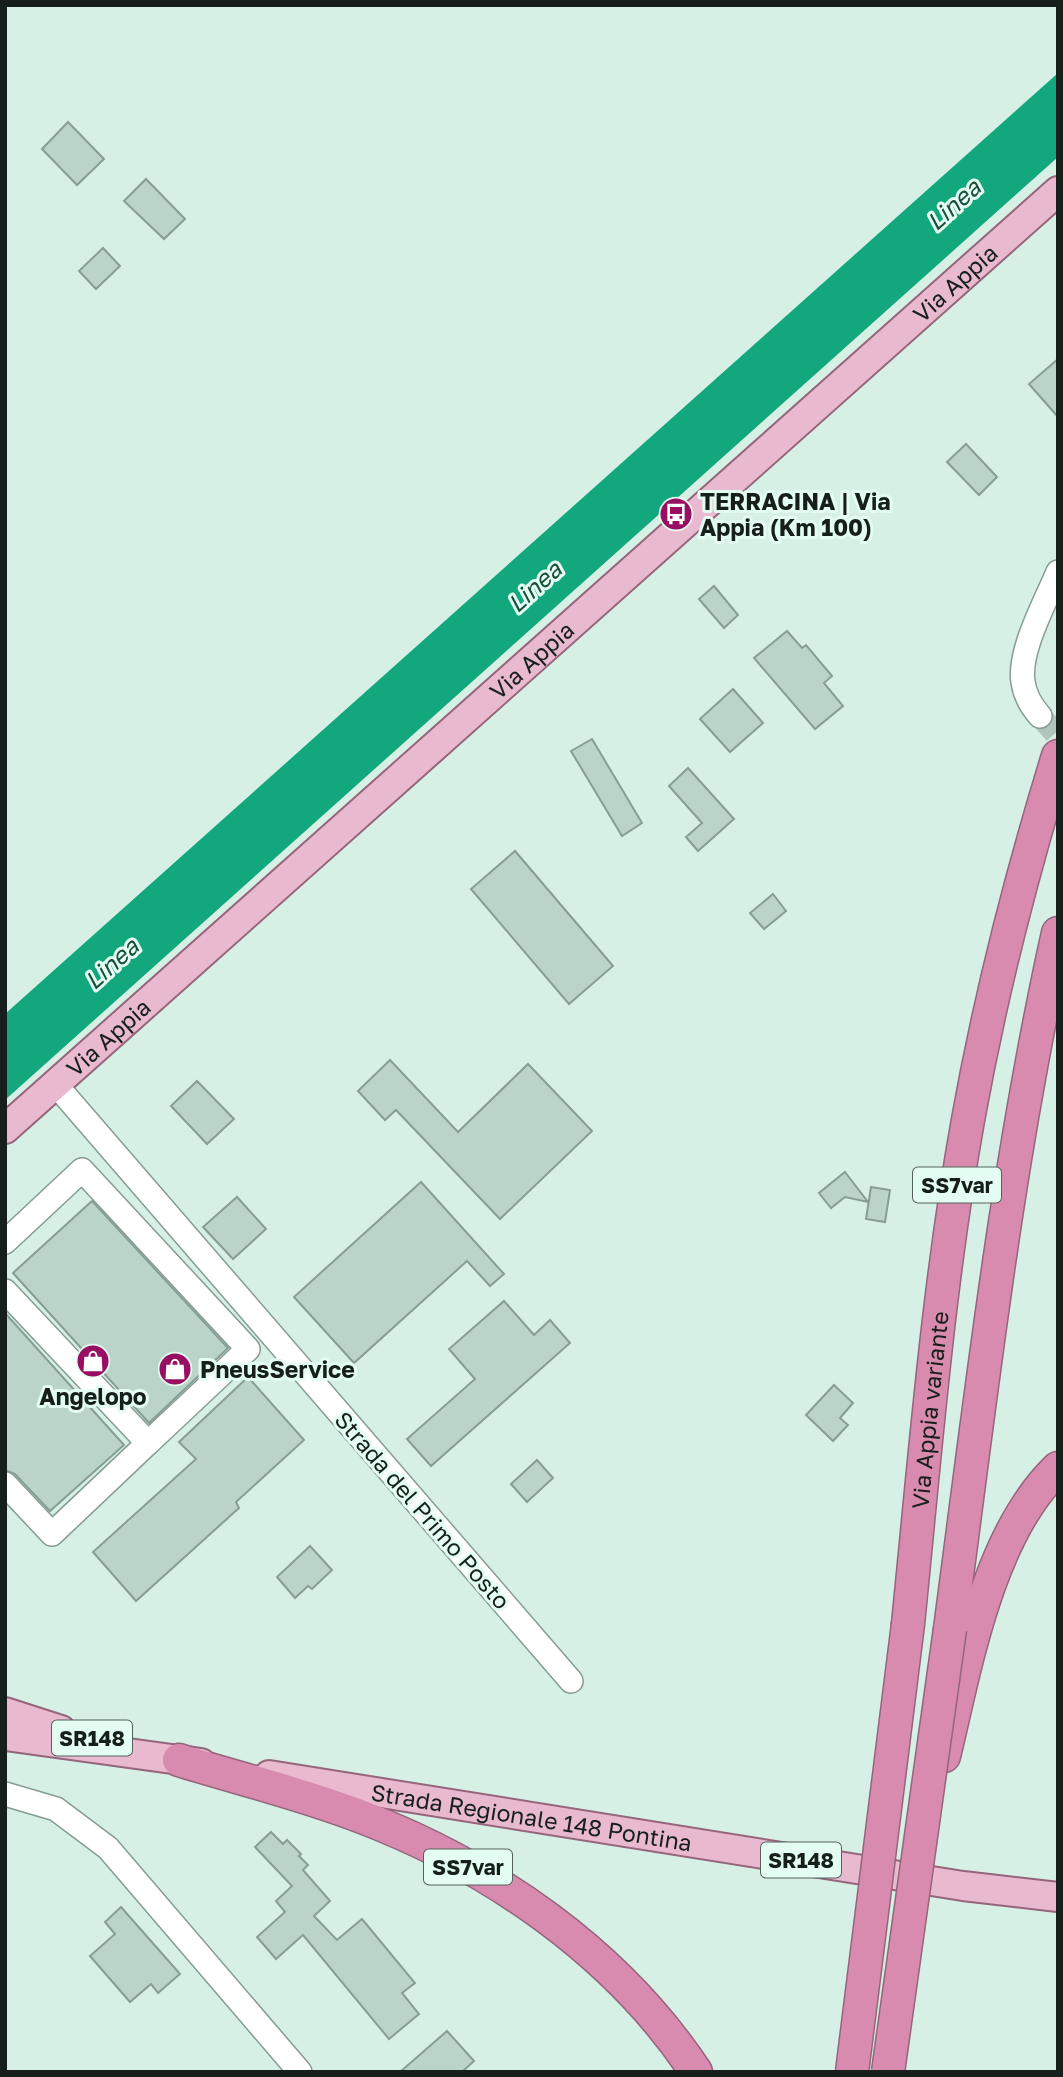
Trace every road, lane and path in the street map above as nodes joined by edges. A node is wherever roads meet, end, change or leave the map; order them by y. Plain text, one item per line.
1 (1058, 191) edge
2 (1058, 572) edge
3 (1040, 716) tunnel mouth
4 (1058, 757) edge
5 (1058, 933) edge
6 (56, 1085) junction
7 (5, 1129) edge
8 (5, 1242) edge
9 (5, 1291) edge
10 (148, 1443) junction
11 (1058, 1468) edge
12 (5, 1484) edge
13 (963, 1630) junction
14 (571, 1681) dead end
15 (5, 1712) edge
16 (5, 1736) edge
17 (179, 1760) junction
18 (5, 1794) edge
19 (1058, 1897) edge
20 (300, 2072) edge
21 (696, 2072) edge
22 (852, 2072) edge
23 (888, 2072) edge

1 - 6 main road, Via Appia
2 - 3 street
4 - 22 highway, Via Appia variante / SS7var, bridge
5 - 13 highway, Via Appia variante / SS7var
6 - 7 main road, Via Appia
6 - 14 street, Strada del Primo Posto
8 - 10 street
9 - 10 street
10 - 12 street
11 - 13 highway
13 - 23 highway, Via Appia variante / SS7var, bridge
15 - 17 main road, SR148
16 - 17 main road, Strada Regionale 148 Pontina / SR148
17 - 19 main road, Strada Regionale 148 Pontina / SR148
17 - 21 highway, SS7var
18 - 20 street

